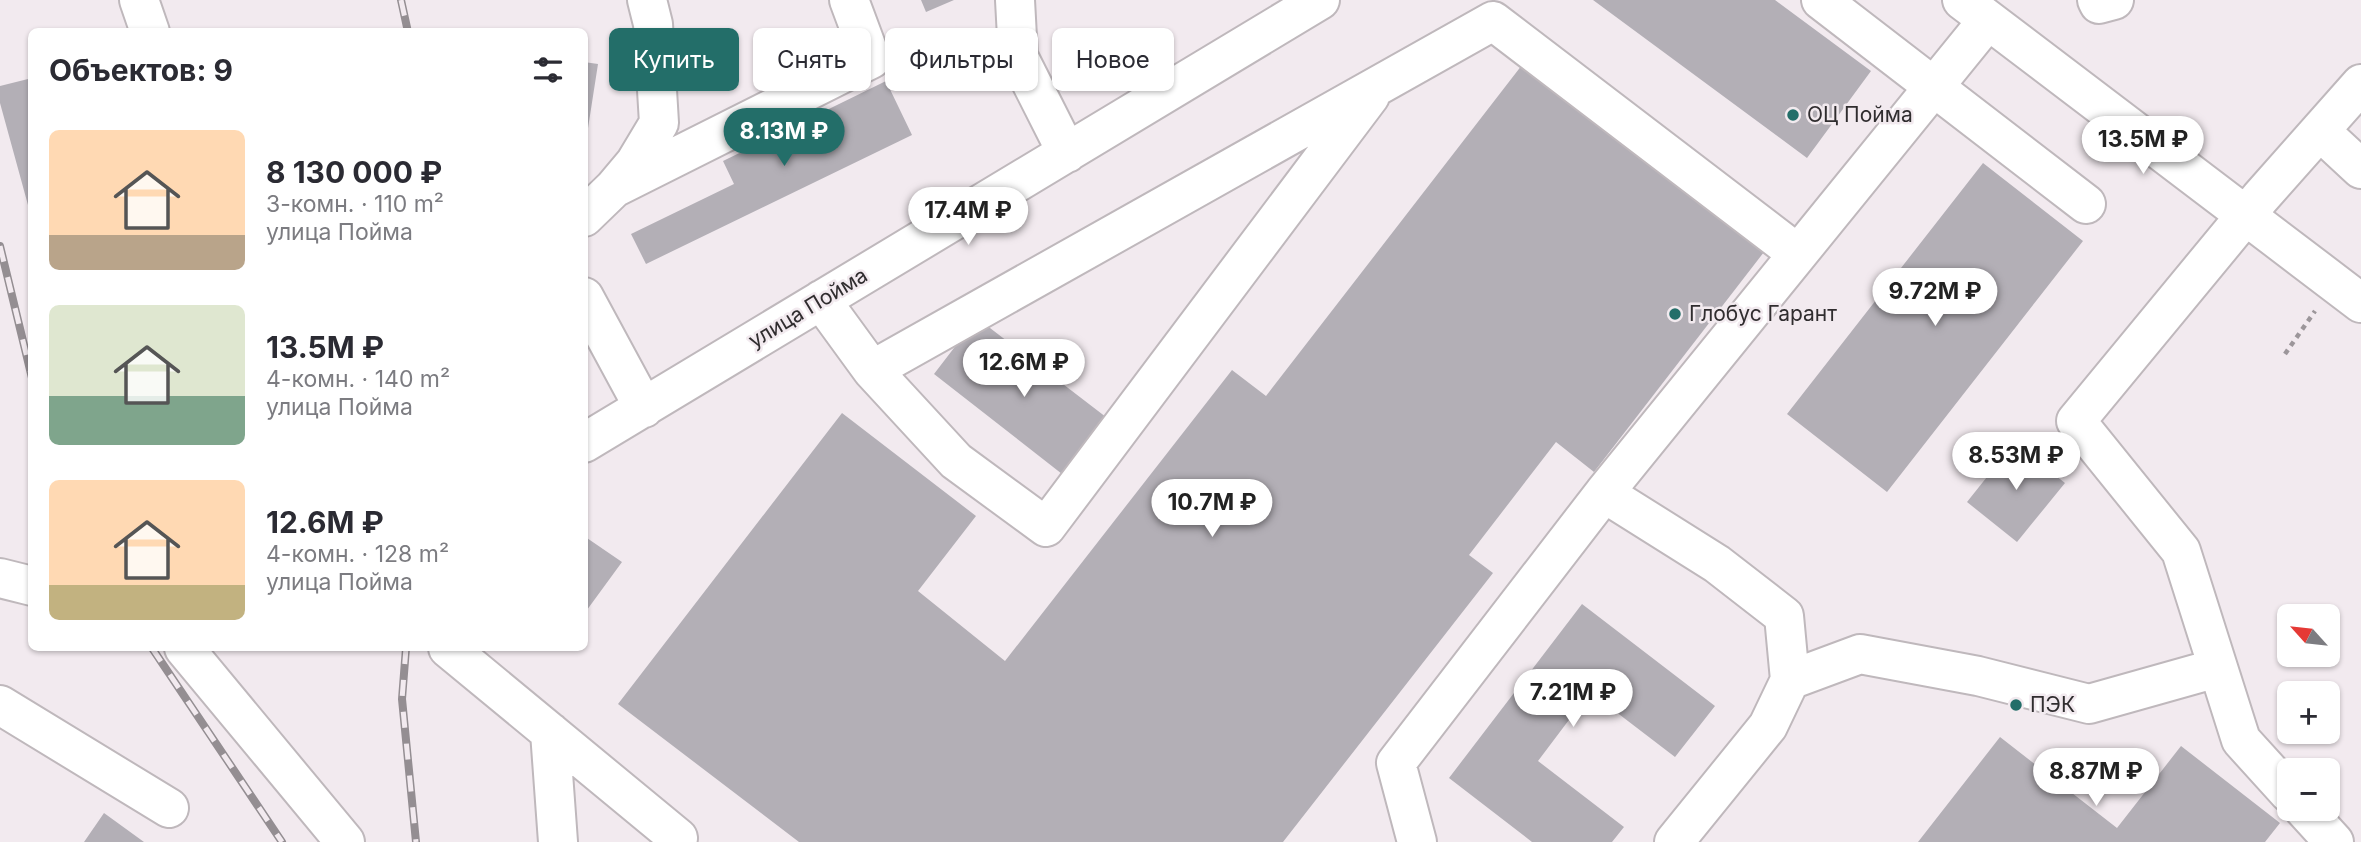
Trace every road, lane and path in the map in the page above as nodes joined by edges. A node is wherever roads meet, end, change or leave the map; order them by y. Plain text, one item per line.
1 (139, 0) edge
2 (647, 0) edge
3 (849, 0) edge
4 (1015, 0) edge
5 (1320, 0) edge
6 (1821, 0) edge
7 (2097, 0) edge
8 (2114, 0) edge
9 (1975, 10) edge
10 (149, 28) edge
11 (1378, 85) junction
12 (2361, 85) edge
13 (1933, 88) junction
14 (2320, 131) junction
15 (1067, 153) junction
16 (2361, 169) edge
17 (614, 188) junction
18 (2086, 204) dead end
19 (588, 213) edge
20 (2245, 217) junction
21 (1798, 254) junction
22 (821, 300) junction
23 (2361, 303) edge
24 (588, 304) edge
25 (872, 370) junction
26 (644, 408) junction
27 (588, 441) edge
28 (1604, 493) junction
29 (0, 578) edge
30 (28, 585) edge
31 (186, 651) edge
32 (452, 651) edge
33 (2217, 668) junction
34 (1790, 680) junction
35 (0, 706) edge
36 (550, 732) junction
37 (2277, 780) edge
38 (169, 808) dead end
39 (2315, 821) edge
40 (678, 838) dead end
41 (345, 842) edge
42 (558, 842) edge
43 (1417, 842) edge
44 (1674, 842) edge
45 (2334, 842) edge

1 - 10 street
2 - 17 street
3 - 17 street
4 - 15 street
5 - 15 street, улица Пойма
6 - 13 street
7 - 8 street
9 - 13 street
9 - 20 street
11 - 21 street
11 - 25 street
11 - 25 street
12 - 14 street
13 - 18 street
13 - 21 street
14 - 16 street
14 - 20 street
15 - 22 street, улица Пойма
17 - 19 street
20 - 23 street
20 - 33 street
21 - 28 street
22 - 25 street
22 - 26 street, улица Пойма
24 - 26 street
26 - 27 street, улица Пойма
28 - 34 street
28 - 43 street
29 - 30 street
31 - 41 street
32 - 36 street
33 - 34 street
33 - 37 street
34 - 44 street
35 - 38 street
36 - 40 street
36 - 42 street
39 - 45 street

